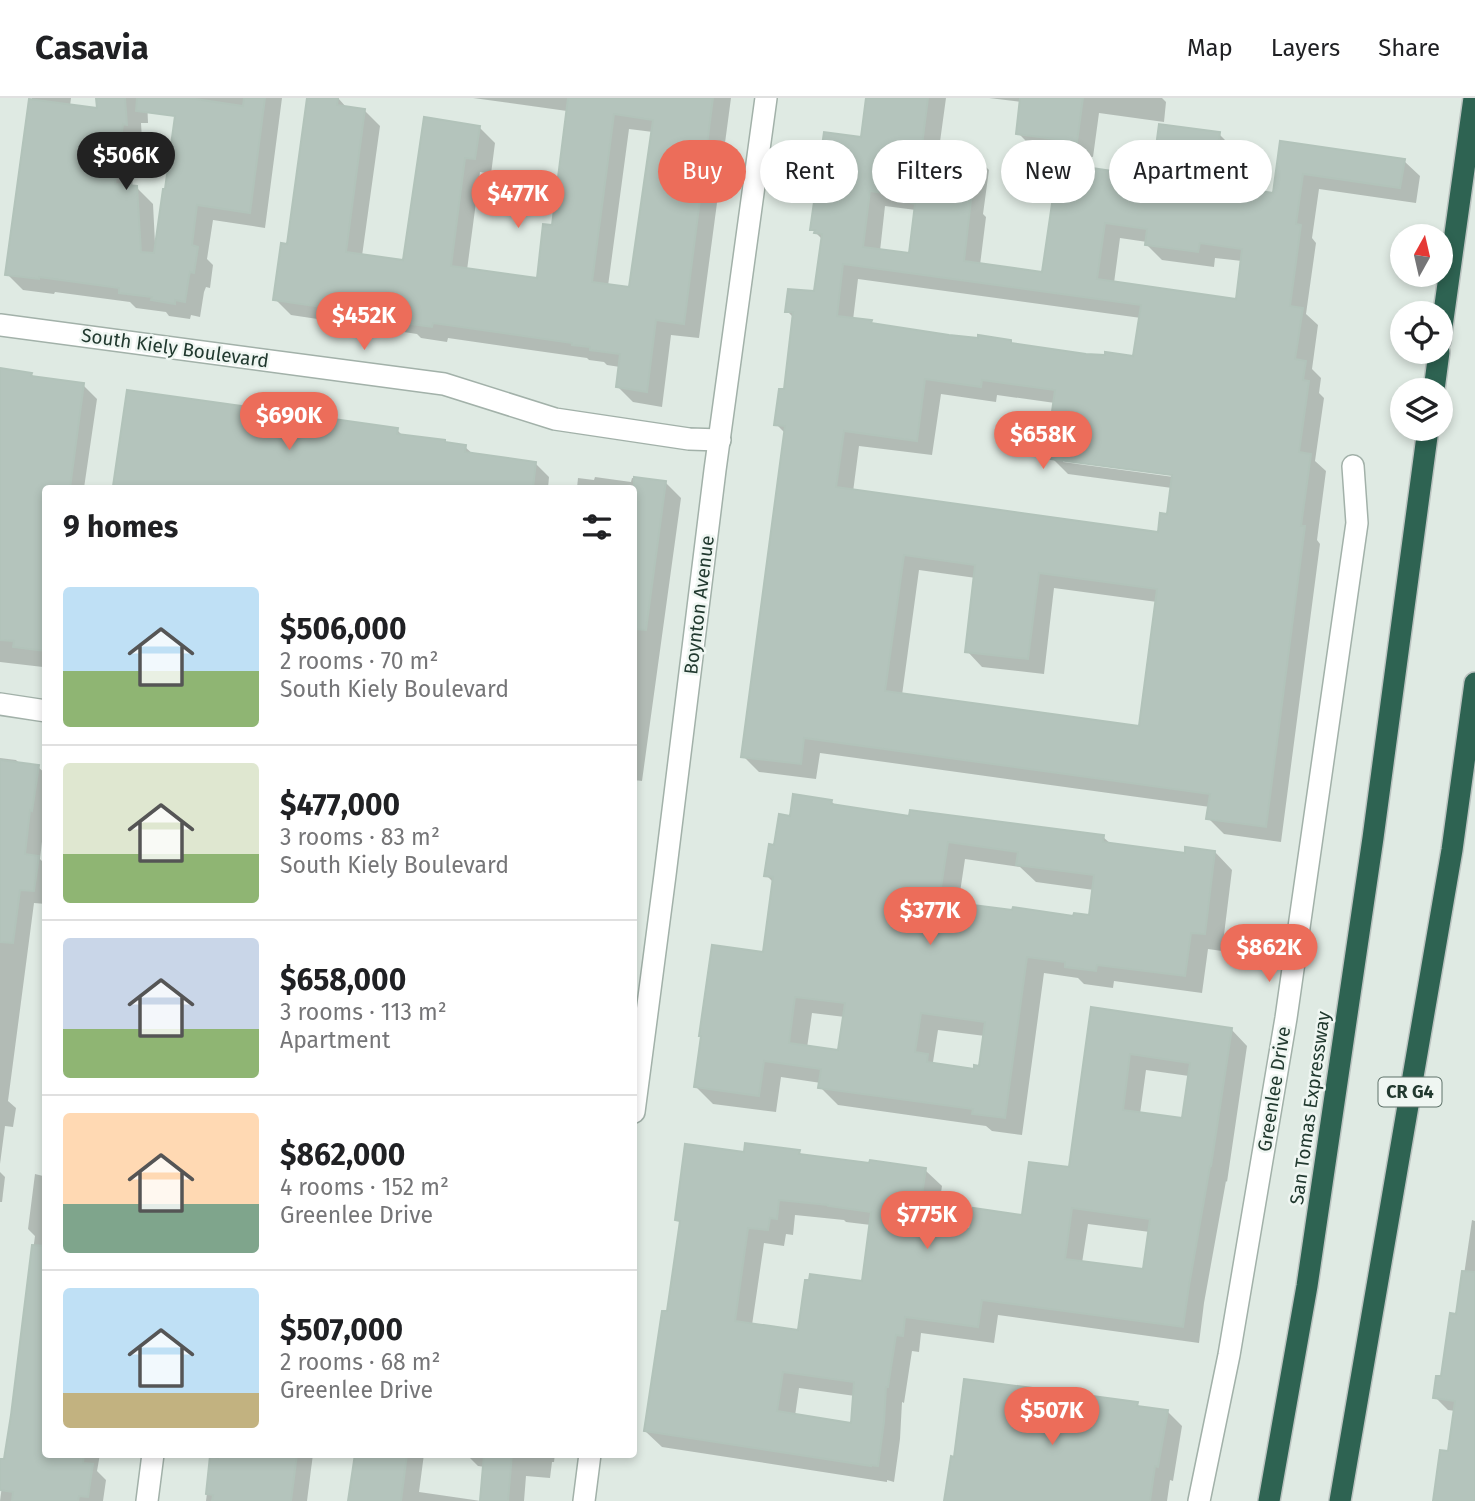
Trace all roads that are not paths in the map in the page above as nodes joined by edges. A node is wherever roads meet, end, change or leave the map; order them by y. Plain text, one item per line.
1 (766, 98) edge
2 (1474, 98) edge
3 (1446, 301) edge
4 (0, 325) edge
5 (720, 440) junction
6 (1426, 441) edge
7 (1353, 466) dead end
8 (1475, 683) edge
9 (0, 705) edge
10 (42, 710) edge
11 (637, 1089) edge
12 (152, 1458) edge
13 (589, 1458) edge
14 (147, 1501) edge
15 (584, 1501) edge
16 (1199, 1501) edge
17 (1269, 1501) edge
18 (1340, 1501) edge

1 - 5 street, Boynton Avenue
2 - 3 highway
4 - 5 street, South Kiely Boulevard
5 - 11 street, Boynton Avenue
6 - 17 highway, San Tomas Expressway
7 - 16 street, Greenlee Drive
8 - 18 highway, CR G4
9 - 10 street
12 - 14 street
13 - 15 street

